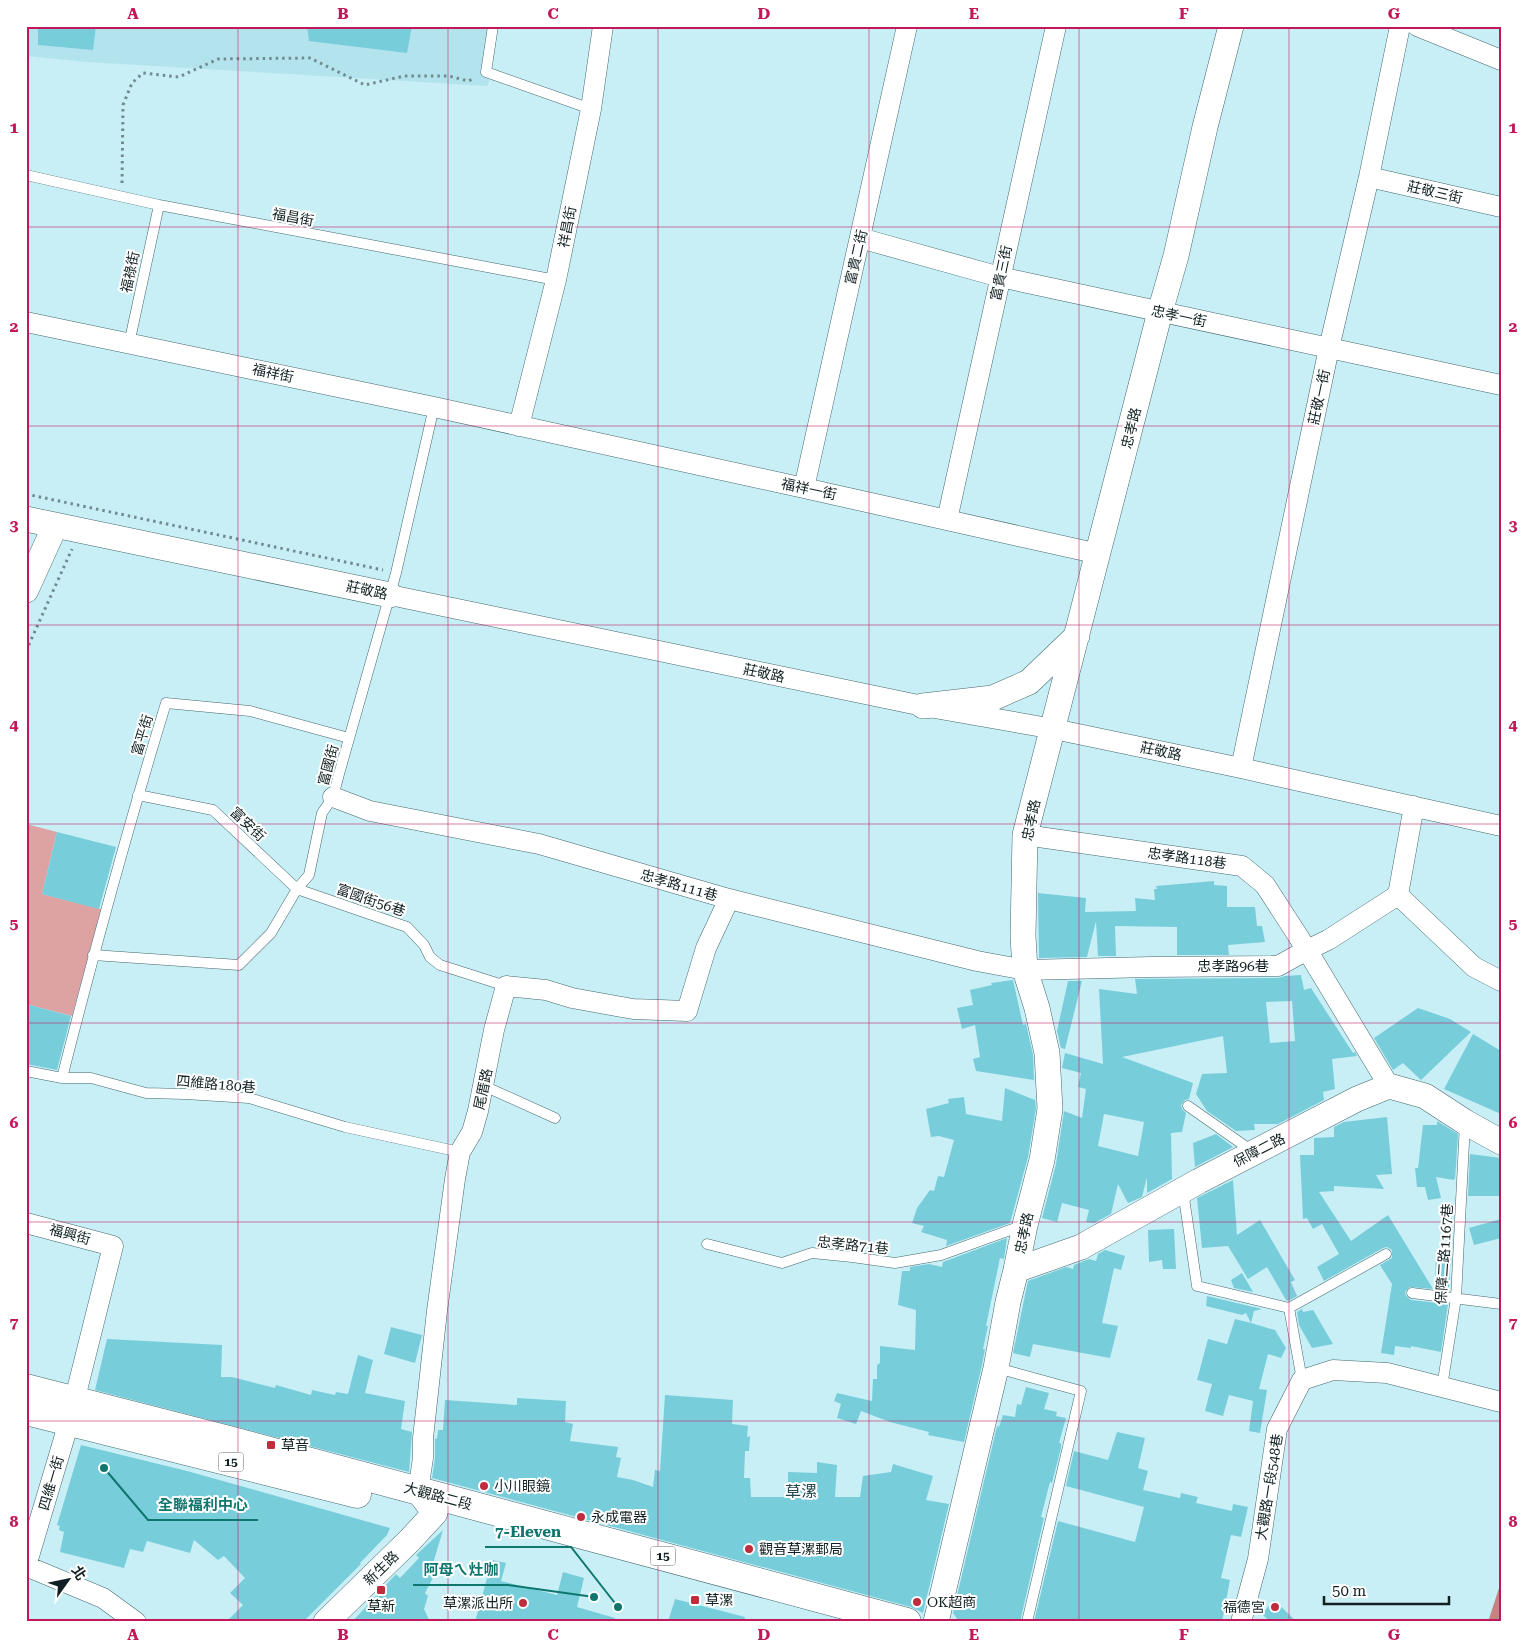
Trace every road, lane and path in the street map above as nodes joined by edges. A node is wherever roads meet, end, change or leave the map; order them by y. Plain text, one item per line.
1 (493, 26) edge
2 (603, 26) edge
3 (908, 26) edge
4 (1056, 26) edge
5 (1231, 26) edge
6 (1400, 26) edge
7 (1417, 26) edge
8 (1501, 60) edge
9 (486, 72) junction
10 (591, 108) junction
11 (26, 175) edge
12 (1369, 177) junction
13 (122, 188) dead end
14 (159, 205) junction
15 (1501, 207) edge
16 (860, 238) junction
17 (1000, 278) junction
18 (556, 280) junction
19 (1160, 312) junction
20 (26, 322) edge
21 (129, 344) junction
22 (1329, 348) junction
23 (1501, 385) edge
24 (434, 407) junction
25 (519, 426) junction
26 (804, 488) junction
27 (26, 494) edge
28 (82, 506) junction
29 (26, 520) edge
30 (947, 520) junction
31 (66, 528) junction
32 (1099, 554) junction
33 (393, 584) junction
34 (26, 590) edge
35 (1077, 636) junction
36 (26, 651) edge
37 (923, 706) junction
38 (1054, 729) junction
39 (349, 738) junction
40 (1241, 768) junction
41 (138, 795) junction
42 (333, 797) junction
43 (1414, 806) junction
44 (1501, 826) edge
45 (1026, 835) junction
46 (297, 889) junction
47 (1398, 895) junction
48 (729, 899) junction
49 (1307, 950) junction
50 (93, 955) junction
51 (1026, 970) junction
52 (1501, 981) edge
53 (506, 986) junction
54 (26, 1071) edge
55 (62, 1078) junction
56 (484, 1086) junction
57 (1389, 1086) junction
58 (1188, 1106) dead end
59 (555, 1118) dead end
60 (1465, 1122) junction
61 (1501, 1142) edge
62 (460, 1152) junction
63 (1255, 1153) junction
64 (1182, 1190) junction
65 (26, 1223) edge
66 (1025, 1224) junction
67 (707, 1244) dead end
68 (114, 1246) joint
69 (1386, 1254) dead end
70 (1016, 1270) junction
71 (1412, 1293) dead end
72 (1456, 1298) junction
73 (1501, 1304) edge
74 (1290, 1308) junction
75 (996, 1368) junction
76 (1302, 1380) junction
77 (1442, 1387) junction
78 (26, 1388) edge
79 (1501, 1402) edge
80 (26, 1411) edge
81 (72, 1411) junction
82 (418, 1491) junction
83 (435, 1513) junction
84 (26, 1566) edge
85 (136, 1622) edge
86 (326, 1622) edge
87 (848, 1622) edge
88 (907, 1622) edge
89 (936, 1622) edge
90 (1027, 1622) edge
91 (1241, 1622) edge

1 - 9 lane
2 - 10 street, 祥昌街
3 - 16 street, 富貴二街
4 - 17 street, 富貴三街
5 - 19 street, 忠孝路
6 - 12 street, 莊敬一街
7 - 8 street
9 - 10 lane
9 - 13 path
10 - 18 street, 祥昌街
11 - 14 lane, 福昌街
12 - 15 street, 莊敬三街
12 - 22 street, 莊敬一街
14 - 18 lane, 福昌街
14 - 21 lane, 福祿街
16 - 17 street, 忠孝一街
16 - 26 street, 富貴二街
17 - 19 street, 忠孝一街
17 - 30 street, 富貴三街
18 - 25 street, 祥昌街
19 - 22 street, 忠孝一街
19 - 32 street, 忠孝路
20 - 21 street, 福祥街
21 - 24 street, 福祥街
22 - 23 street, 忠孝一街
22 - 40 street, 莊敬一街
24 - 25 street, 福祥街
24 - 33 lane, 富國街
25 - 26 street, 福祥一街
26 - 30 street, 福祥一街
27 - 28 path
28 - 31 path
28 - 33 path
29 - 31 street, 莊敬路
30 - 32 street, 福祥一街
31 - 33 street, 莊敬路
31 - 34 street
31 - 36 path
32 - 35 street, 忠孝路
33 - 37 street, 莊敬路
33 - 39 lane, 富國街
35 - 37 street
35 - 38 street, 忠孝路
37 - 38 street, 莊敬路
38 - 40 street, 莊敬路
38 - 45 street, 忠孝路
39 - 41 lane, 富平街
39 - 42 lane, 富國街
40 - 43 street, 莊敬路
41 - 46 lane, 富安街
41 - 50 lane, 富平街
42 - 46 lane, 富國街
42 - 48 street, 忠孝路111巷
43 - 44 street, 莊敬路
43 - 47 street
45 - 49 street, 忠孝路118巷
45 - 51 street, 忠孝路
46 - 50 lane, 富國街
46 - 53 lane, 富國街56巷
47 - 49 street, 忠孝路96巷
47 - 52 street
48 - 51 street, 忠孝路111巷
48 - 53 street
49 - 51 street, 忠孝路96巷
49 - 57 street
50 - 55 lane, 富平街
51 - 66 street, 忠孝路
53 - 56 street, 尾厝路
54 - 55 lane, 四維路180巷
55 - 62 lane, 四維路180巷
56 - 59 lane
56 - 62 street, 尾厝路
57 - 60 street
57 - 63 street, 保障二路
58 - 63 lane
60 - 61 street
60 - 72 lane, 保障二路1167巷
62 - 82 street, 尾厝路
63 - 64 street, 保障二路
64 - 70 street, 保障二路
64 - 74 lane
65 - 68 street, 福興街
66 - 67 lane, 忠孝路71巷
66 - 70 street, 忠孝路
68 - 81 street, 四維一街
69 - 74 lane
70 - 75 street, 忠孝路
71 - 72 lane
72 - 73 lane
72 - 77 lane, 保障二路1167巷
74 - 76 lane
75 - 89 street, 忠孝路
75 - 90 lane
76 - 77 street
76 - 91 street, 大觀路一段548巷
77 - 79 street
78 - 81 main road, 大觀路二段 / 15
80 - 81 main road, 大觀路二段 / 15
81 - 82 main road, 大觀路二段 / 15
81 - 83 main road, 大觀路二段 / 15
81 - 84 street, 四維一街
82 - 83 street
82 - 88 main road, 大觀路二段 / 15
83 - 86 street, 新生路
83 - 87 main road, 大觀路二段 / 15
84 - 85 street

